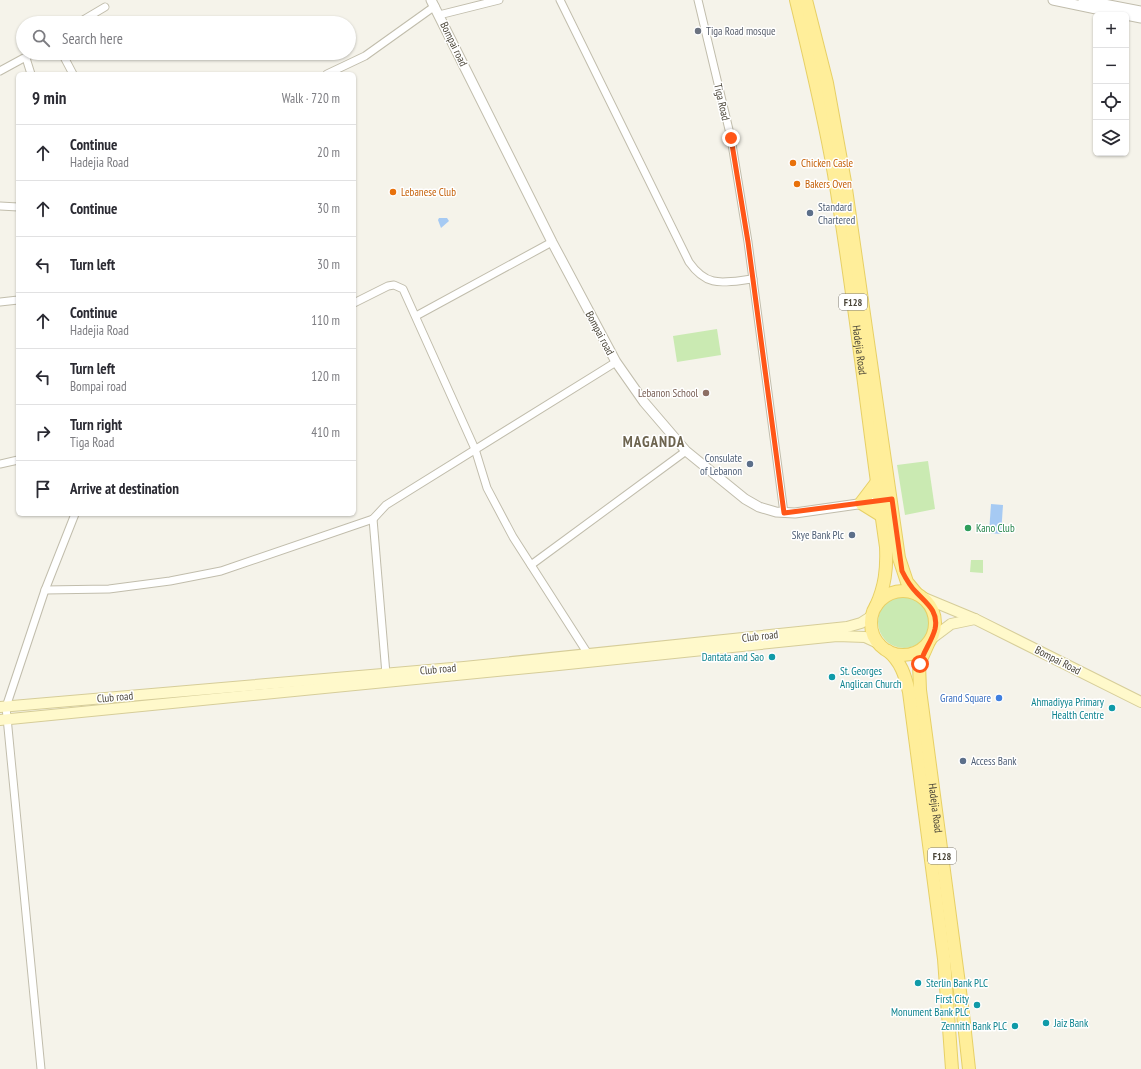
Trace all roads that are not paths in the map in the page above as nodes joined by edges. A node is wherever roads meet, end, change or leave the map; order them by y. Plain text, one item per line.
1 (499, 0) edge
2 (560, 0) edge
3 (698, 0) edge
4 (796, 0) edge
5 (806, 0) edge
6 (1053, 0) edge
7 (1083, 0) edge
8 (433, 3) edge
9 (105, 7) dead end
10 (1141, 11) edge
11 (1111, 12) edge
12 (439, 15) junction
13 (90, 16) edge
14 (1129, 16) edge
15 (1141, 18) edge
16 (22, 60) edge
17 (26, 60) edge
18 (66, 60) edge
19 (356, 60) edge
20 (356, 60) edge
21 (0, 71) edge
22 (30, 72) edge
23 (72, 72) edge
24 (331, 72) edge
25 (0, 206) edge
26 (16, 207) edge
27 (552, 242) junction
28 (753, 279) junction
29 (16, 300) edge
30 (0, 302) edge
31 (356, 302) edge
32 (416, 316) junction
33 (616, 362) junction
34 (475, 449) junction
35 (686, 451) junction
36 (16, 460) edge
37 (0, 464) edge
38 (877, 482) junction
39 (892, 499) junction
40 (879, 500) junction
41 (861, 503) junction
42 (784, 513) junction
43 (74, 516) edge
44 (882, 516) junction
45 (373, 519) junction
46 (531, 565) junction
47 (45, 590) junction
48 (920, 595) junction
49 (874, 611) junction
50 (975, 619) junction
51 (757, 640) junction
52 (930, 641) junction
53 (884, 647) junction
54 (588, 654) junction
55 (393, 676) junction
56 (1141, 702) edge
57 (3, 707) edge
58 (4, 719) edge
59 (951, 973) junction
60 (954, 1002) junction
61 (41, 1069) edge
62 (952, 1069) edge
63 (958, 1069) edge
64 (965, 1069) edge
65 (969, 1069) edge

1 - 12 street
2 - 28 street
3 - 28 street, Tiga Road
4 - 38 main road, Hadejia Road / F128
5 - 39 main road, Hadejia Road / F128
6 - 11 street
7 - 10 street
8 - 12 street, Bompai road
8 - 20 street
9 - 13 street
12 - 27 street, Bompai road
14 - 15 street
16 - 21 street
17 - 22 street
18 - 23 street
19 - 24 street
25 - 26 street
27 - 32 street
27 - 33 street, Bompai road
28 - 42 street, Tiga Road
29 - 30 street
31 - 32 street
32 - 34 street
33 - 34 street
33 - 35 street, Bompai road
34 - 45 street
34 - 46 street
35 - 42 street, Bompai road
35 - 46 street
36 - 37 street
38 - 40 main road, Hadejia Road / F128
38 - 41 main road
39 - 40 street, Bompai road
39 - 48 main road, Hadejia Road / F128
40 - 41 street, Bompai road
40 - 44 main road, Hadejia Road / F128
41 - 42 street, Bompai road
41 - 44 main road
43 - 47 street
44 - 49 main road, Hadejia Road / F128
45 - 47 street
45 - 55 street
46 - 54 street
47 - 57 street
48 - 49 main road
48 - 50 main road, Bompai Road
48 - 52 main road, F128
49 - 51 main road, Club road
49 - 53 main road, F128
50 - 52 main road
50 - 56 main road, Bompai Road
51 - 53 main road
51 - 54 main road, Club road
51 - 55 main road
52 - 53 main road
52 - 59 main road, Hadejia Road / F128
53 - 59 main road, Hadejia Road / F128
54 - 55 main road, Club road
55 - 57 main road, Club road
55 - 58 main road
57 - 58 street
58 - 61 street
59 - 60 main road
59 - 62 main road, Hadejia Road / F128
59 - 65 main road, Hadejia Road / F128
60 - 63 main road
60 - 64 main road

